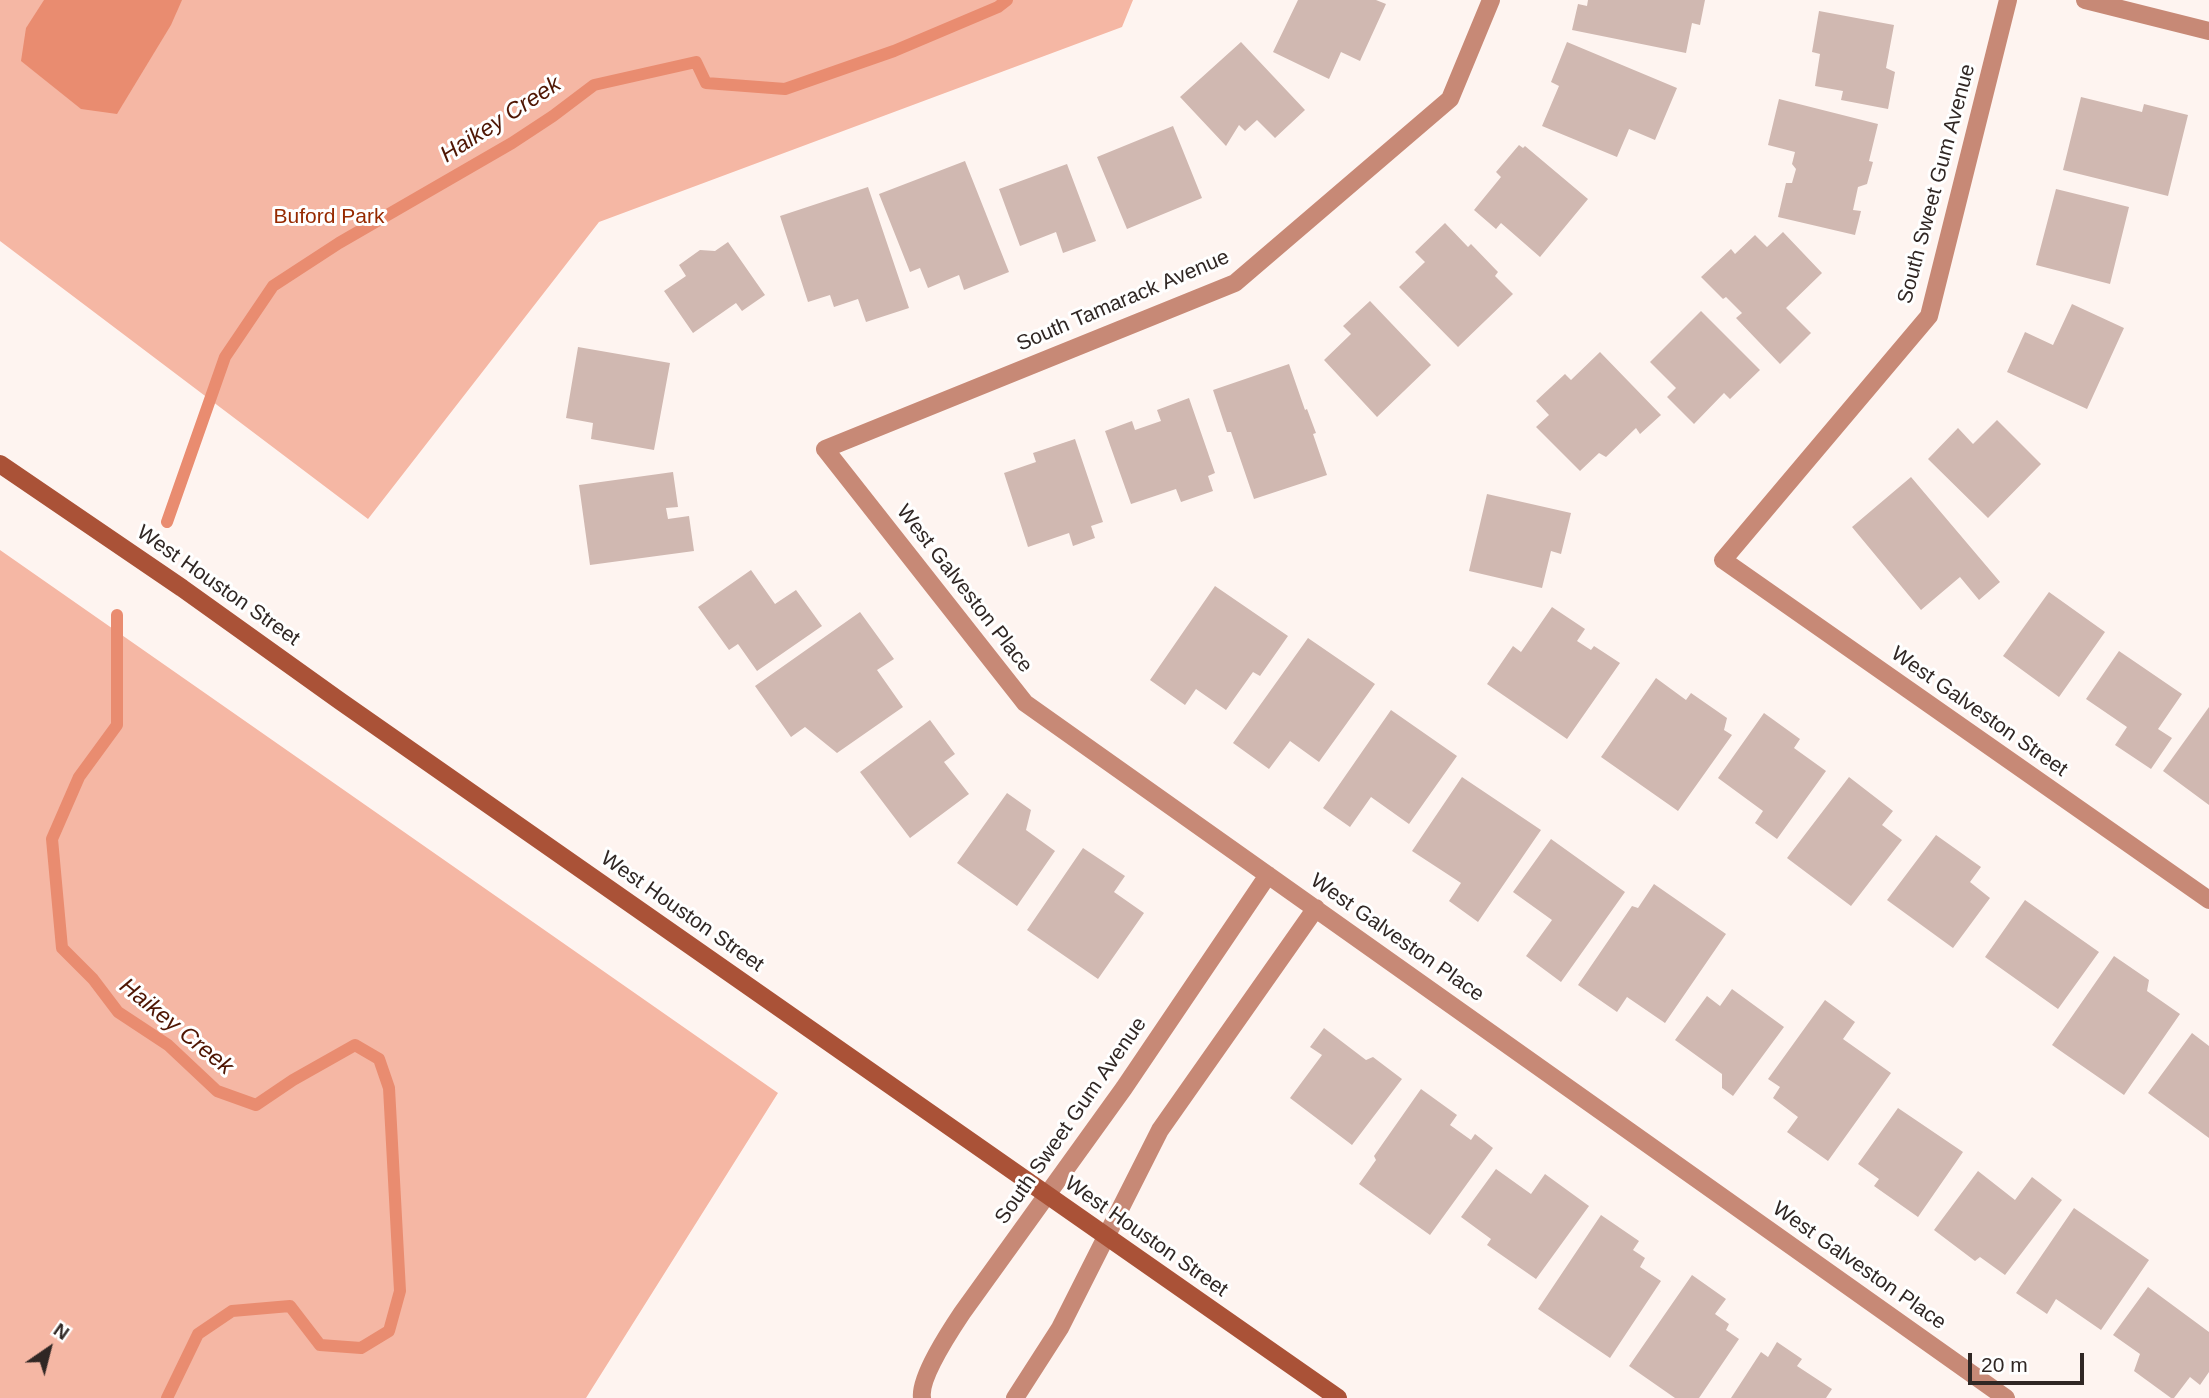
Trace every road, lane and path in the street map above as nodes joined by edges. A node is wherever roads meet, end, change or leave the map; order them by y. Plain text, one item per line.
1 (1491, 0) edge
2 (2008, 0) edge
3 (2085, 0) edge
4 (2209, 31) edge
5 (825, 449) joint
6 (0, 464) edge
7 (1723, 560) joint
8 (1268, 875) junction
9 (2209, 900) edge
10 (1316, 908) junction
11 (1046, 1196) junction
12 (1105, 1236) junction
13 (922, 1398) edge
14 (1015, 1398) edge
15 (1338, 1398) edge
16 (2006, 1398) edge

1 - 5 street, South Tamarack Avenue
2 - 7 street, South Sweet Gum Avenue
3 - 4 street
5 - 8 street, West Galveston Place
6 - 11 main road, West Houston Street
7 - 9 street, West Galveston Street
8 - 10 street, West Galveston Place
8 - 11 street, South Sweet Gum Avenue
10 - 12 street
10 - 16 street, West Galveston Place
11 - 12 main road, West Houston Street
11 - 13 street, South Sweet Gum Avenue
12 - 14 street
12 - 15 main road, West Houston Street

